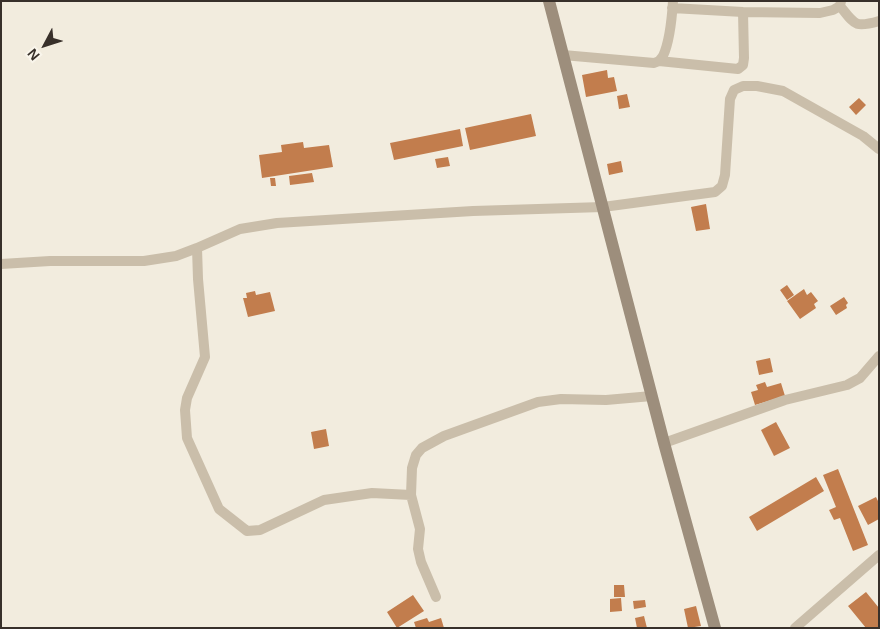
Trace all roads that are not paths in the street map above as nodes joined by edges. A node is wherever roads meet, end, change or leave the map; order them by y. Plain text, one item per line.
1 (549, 1) edge
2 (840, 4) edge
3 (672, 5) edge
4 (743, 12) junction
5 (879, 21) edge
6 (563, 55) junction
7 (659, 61) junction
8 (879, 149) edge
9 (603, 206) junction
10 (198, 248) junction
11 (1, 264) edge
12 (879, 356) edge
13 (652, 396) junction
14 (664, 443) junction
15 (411, 495) junction
16 (879, 555) edge
17 (436, 598) dead end
18 (716, 628) edge
19 (795, 628) edge

1 - 6 main road
2 - 4 street
2 - 5 street
3 - 4 street
3 - 7 street
4 - 7 street
6 - 7 street
6 - 9 main road
8 - 9 street
9 - 10 street
9 - 13 main road
10 - 11 street
10 - 15 street
12 - 14 street
13 - 14 main road
13 - 15 street
14 - 18 main road
15 - 17 street
16 - 19 street

